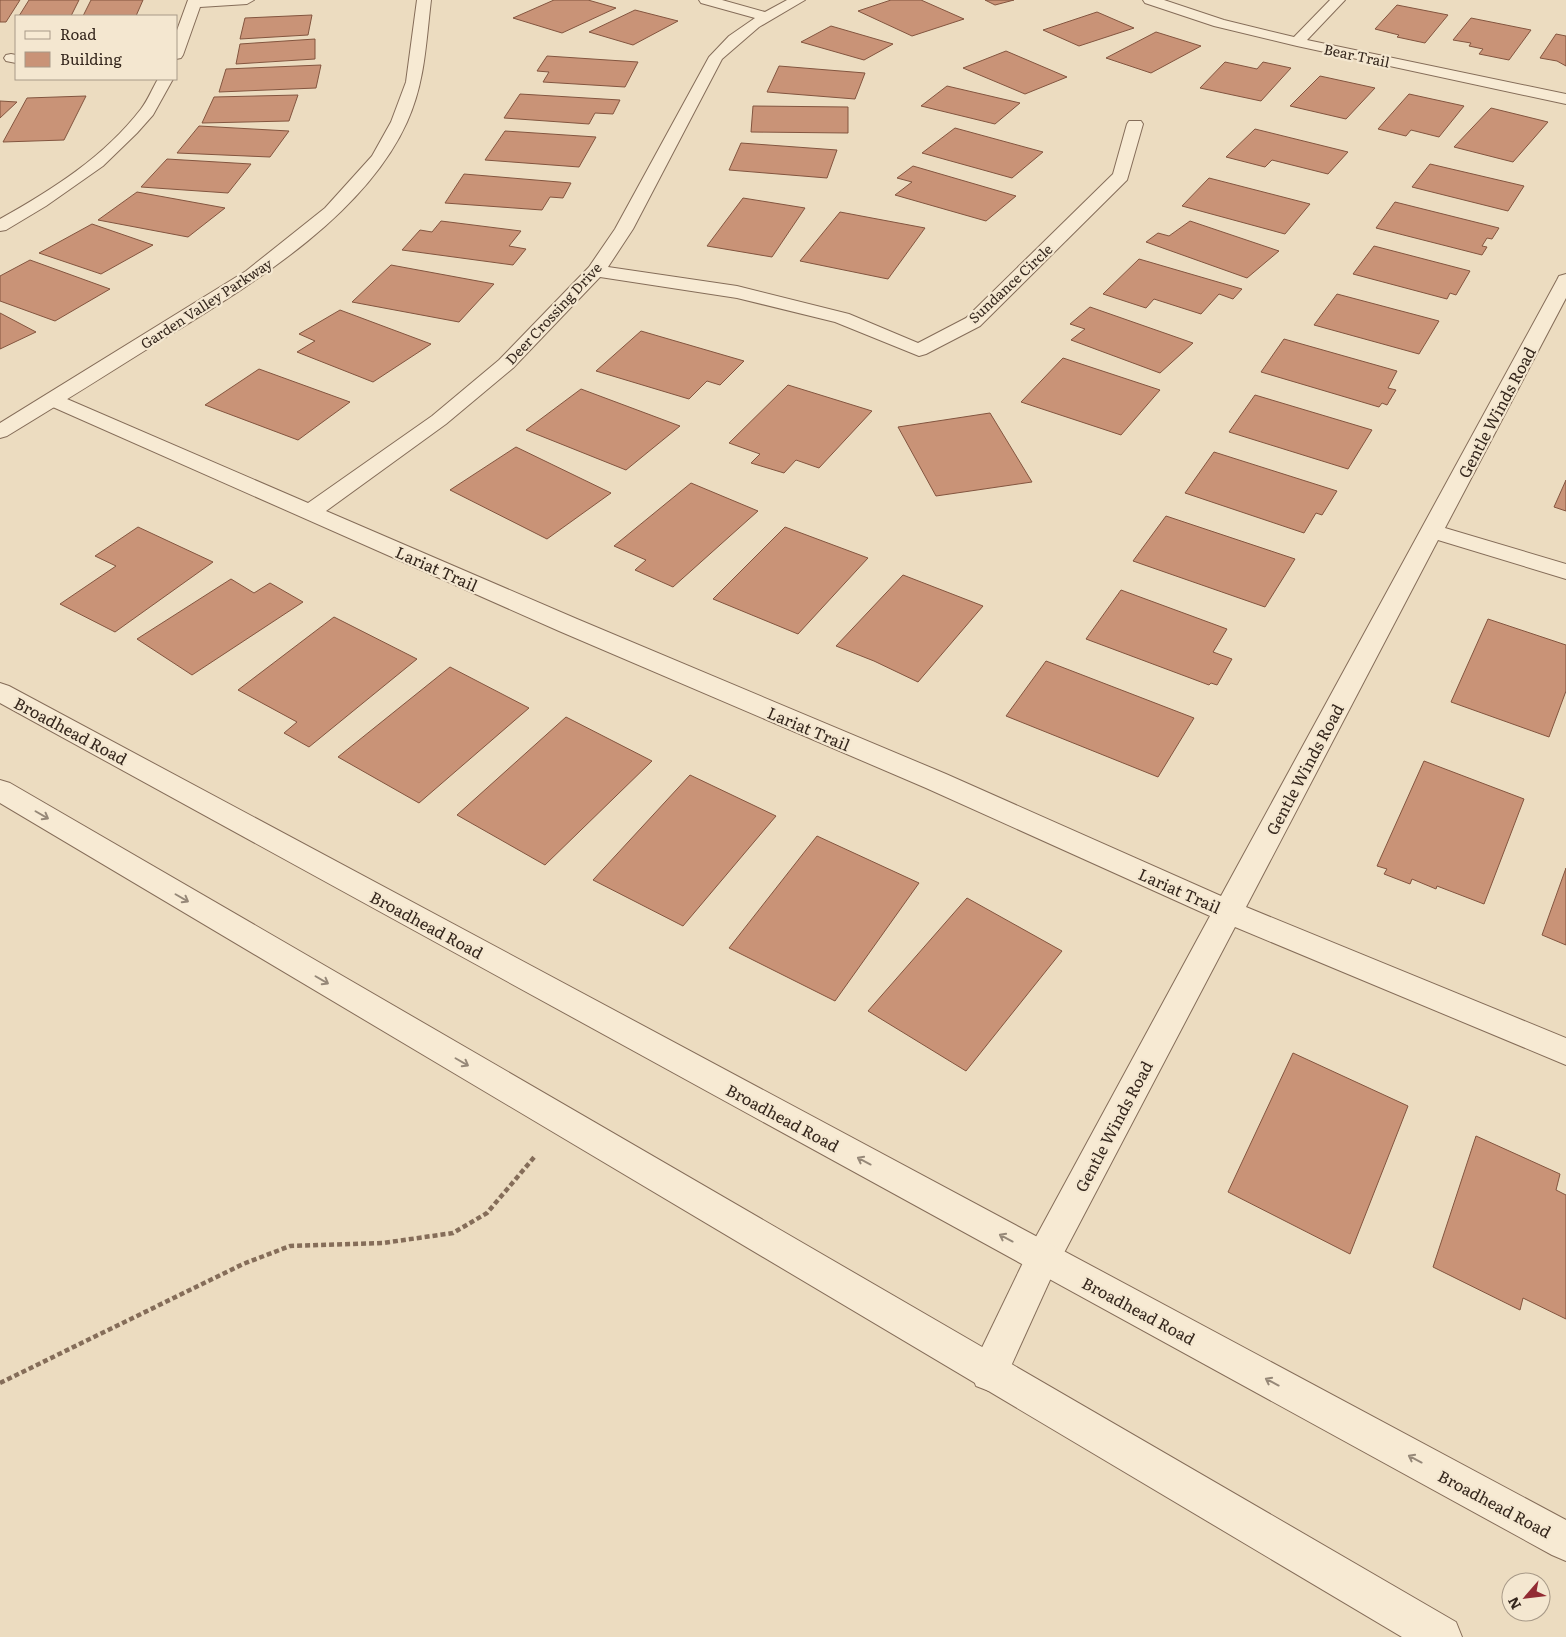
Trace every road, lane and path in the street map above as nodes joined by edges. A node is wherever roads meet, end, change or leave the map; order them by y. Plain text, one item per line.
1 (247, 0) edge
2 (424, 0) edge
3 (706, 0) edge
4 (798, 0) edge
5 (1150, 0) edge
6 (1338, 0) edge
7 (195, 1) edge
8 (765, 16) junction
9 (1297, 42) junction
10 (178, 49) edge
11 (164, 80) edge
12 (1566, 99) edge
13 (1135, 124) dead end
14 (0, 226) edge
15 (596, 271) junction
16 (1565, 284) edge
17 (53, 400) junction
18 (0, 432) edge
19 (309, 513) junction
20 (1432, 531) junction
21 (1566, 572) edge
22 (0, 692) edge
23 (0, 790) edge
24 (1227, 911) junction
25 (1566, 1052) edge
26 (563, 1122) junction
27 (1043, 1258) junction
28 (989, 1372) junction
29 (0, 1383) edge
30 (1566, 1541) edge
31 (1441, 1637) edge

1 - 7 street
2 - 17 street, Garden Valley Parkway
3 - 8 street
4 - 8 street, Deer Crossing Drive
5 - 9 street, Bear Trail
6 - 9 street
7 - 10 street
8 - 15 street, Deer Crossing Drive
9 - 12 street, Bear Trail
11 - 14 street
13 - 15 street, Sundance Circle
15 - 19 street, Deer Crossing Drive
16 - 20 street, Gentle Winds Road
17 - 18 street, Garden Valley Parkway
17 - 19 street, Lariat Trail
19 - 24 street, Lariat Trail
20 - 21 street
20 - 24 street, Gentle Winds Road
27 -> 22 street, Broadhead Road
23 -> 26 street
24 - 25 street, Lariat Trail
24 - 27 street, Gentle Winds Road
26 - 28 street
26 - 29 path
27 - 28 street, Gentle Winds Road
30 -> 27 street, Broadhead Road
28 - 31 street

